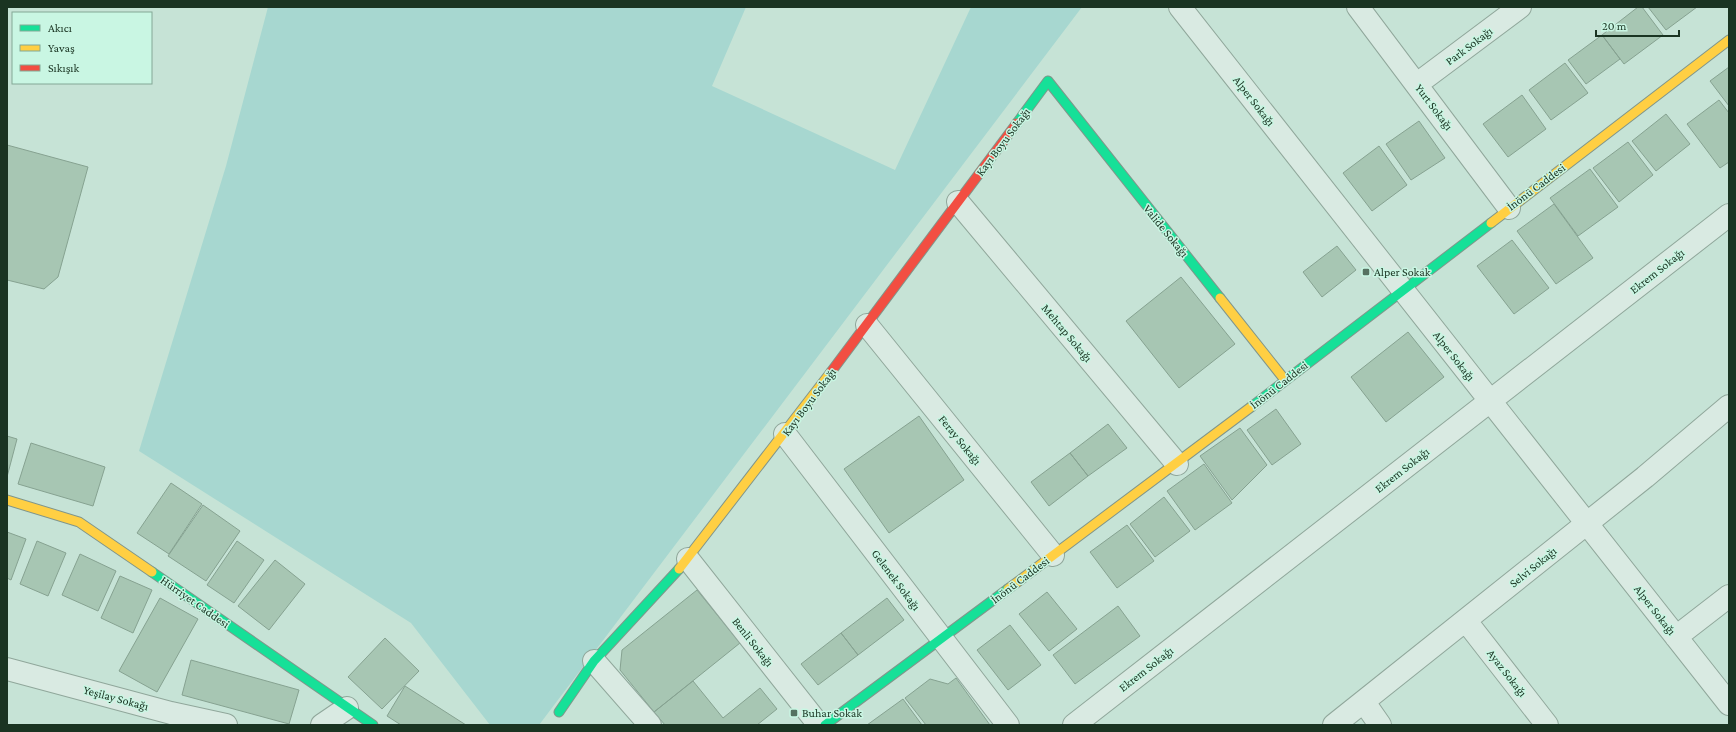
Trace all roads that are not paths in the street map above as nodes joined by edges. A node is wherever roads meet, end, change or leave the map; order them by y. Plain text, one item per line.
1 (1180, 7) edge
2 (1358, 7) edge
3 (1520, 7) edge
4 (1729, 40) edge
5 (1048, 81) joint
6 (1417, 84) junction
7 (958, 202) junction
8 (1509, 208) junction
9 (1729, 215) edge
10 (1402, 290) junction
11 (866, 325) junction
12 (1285, 380) junction
13 (1490, 402) junction
14 (1729, 406) edge
15 (785, 434) junction
16 (1177, 464) junction
17 (7, 500) edge
18 (1586, 523) junction
19 (1054, 555) junction
20 (688, 559) junction
21 (1729, 596) edge
22 (1466, 621) junction
23 (1676, 637) junction
24 (942, 639) junction
25 (594, 661) junction
26 (7, 669) edge
27 (1364, 702) junction
28 (1729, 704) edge
29 (347, 708) junction
30 (559, 712) dead end
31 (226, 725) edge
32 (322, 725) edge
33 (373, 725) edge
34 (650, 725) edge
35 (819, 725) edge
36 (825, 725) edge
37 (1008, 725) edge
38 (1074, 725) edge
39 (1334, 725) edge
40 (1380, 725) edge
41 (1547, 725) edge

1 - 10 street, Alper Sokağı
2 - 6 street, Yurt Sokağı
3 - 6 street, Park Sokağı
4 - 8 street, İnönü Caddesi
5 - 7 street, Kayı Boyu Sokağı
5 - 12 street, Valide Sokağı
6 - 8 street, Yurt Sokağı
7 - 11 street, Kayı Boyu Sokağı
7 - 16 street, Mehtap Sokağı
8 - 10 street, İnönü Caddesi
9 - 13 street, Ekrem Sokağı
10 - 12 street, İnönü Caddesi
10 - 13 street, Alper Sokağı
11 - 15 street, Kayı Boyu Sokağı
11 - 19 street, Feray Sokağı
12 - 16 street, İnönü Caddesi
13 - 18 street, Alper Sokağı
13 - 38 street, Ekrem Sokağı
14 - 18 street, Selvi Sokağı
15 - 20 street, Kayı Boyu Sokağı
15 - 24 street, Gelenek Sokağı
16 - 19 street, İnönü Caddesi
17 - 29 street, Hürriyet Caddesi
18 - 22 street, Selvi Sokağı
18 - 23 street, Alper Sokağı
19 - 24 street, İnönü Caddesi
20 - 25 street, Kayı Boyu Sokağı
20 - 35 street, Benli Sokağı
21 - 23 street
22 - 27 street, Selvi Sokağı
22 - 41 street, Ayaz Sokağı
23 - 28 street, Alper Sokağı
24 - 36 street, İnönü Caddesi
24 - 37 street, Gelenek Sokağı
25 - 30 street, Kayı Boyu Sokağı
25 - 34 street
26 - 31 street, Yeşilay Sokağı
27 - 39 street, Selvi Sokağı
27 - 40 street
29 - 32 street
29 - 33 street, Hürriyet Caddesi

